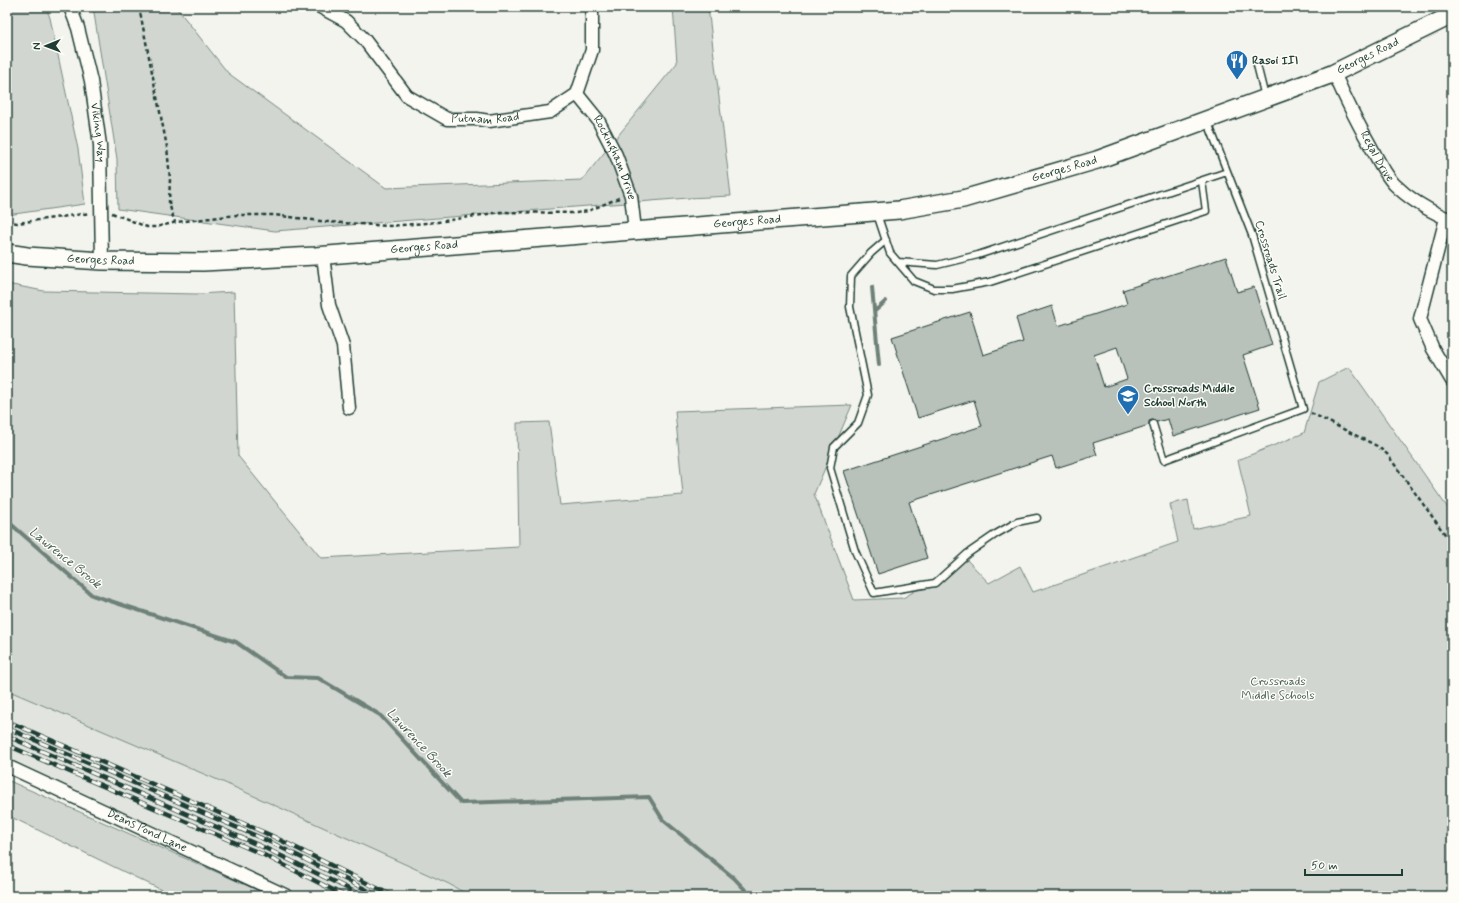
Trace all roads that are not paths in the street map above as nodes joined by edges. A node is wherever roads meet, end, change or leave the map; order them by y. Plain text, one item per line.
1 (70, 7) edge
2 (320, 7) edge
3 (590, 7) edge
4 (1452, 14) edge
5 (1257, 65) dead end
6 (1334, 73) junction
7 (576, 94) junction
8 (1265, 99) junction
9 (1207, 120) junction
10 (1227, 172) junction
11 (1202, 181) junction
12 (877, 212) junction
13 (1449, 218) edge
14 (635, 230) junction
15 (886, 240) junction
16 (7, 253) edge
17 (323, 255) junction
18 (102, 262) junction
19 (898, 262) junction
20 (1452, 381) edge
21 (350, 408) dead end
22 (1153, 424) dead end
23 (1037, 518) dead end
24 (7, 766) edge
25 (287, 896) edge

1 - 18 street, Viking Way
2 - 7 street, Putnam Road
3 - 7 street
4 - 6 street, Georges Road
5 - 8 lane
6 - 8 street, Georges Road
6 - 13 street, Regal Drive
7 - 14 street, Rockingham Drive
8 - 9 street, Georges Road
9 - 10 lane, Crossroads Trail
9 - 12 street, Georges Road
10 - 11 lane
10 - 22 lane, Crossroads Trail
11 - 19 lane
11 - 19 lane
12 - 14 street, Georges Road
12 - 15 lane
13 - 20 street, Regal Drive
14 - 17 street, Georges Road
15 - 19 lane
15 - 23 lane
16 - 18 street, Georges Road
17 - 18 street, Georges Road
17 - 21 street
24 - 25 street, Deans Pond Lane

